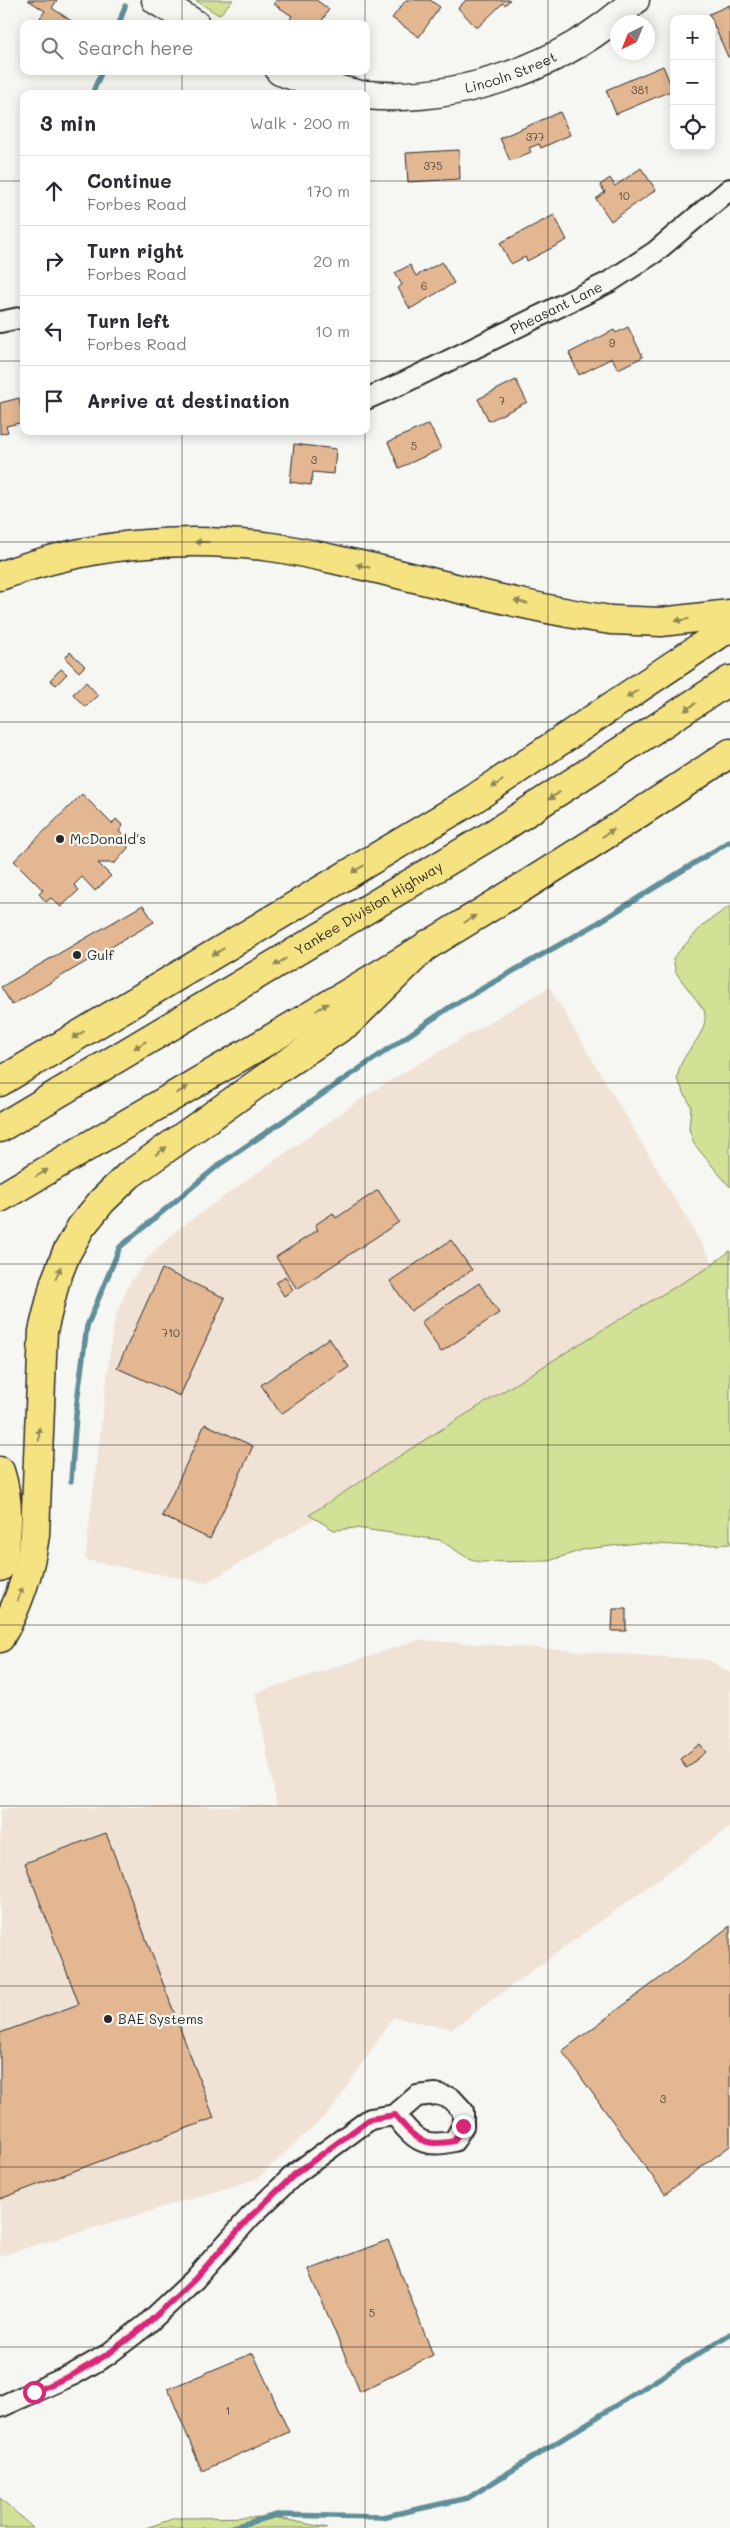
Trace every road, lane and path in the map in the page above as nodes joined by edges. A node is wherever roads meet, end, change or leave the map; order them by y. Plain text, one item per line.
1 (156, 0) edge
2 (635, 0) edge
3 (188, 20) edge
4 (291, 75) edge
5 (340, 90) edge
6 (370, 95) edge
7 (730, 189) edge
8 (20, 318) edge
9 (0, 322) edge
10 (370, 397) edge
11 (0, 576) edge
12 (730, 614) edge
13 (730, 627) edge
14 (730, 680) edge
15 (730, 753) edge
16 (428, 944) junction
17 (0, 1082) edge
18 (0, 1128) edge
19 (0, 1198) edge
20 (0, 1471) edge
21 (0, 1567) edge
22 (0, 1638) edge
23 (395, 2115) dead end
24 (0, 2406) edge

1 - 3 street
2 - 6 street, Lincoln Street
4 - 5 street
7 - 10 street, Pheasant Lane
8 - 9 street
12 -> 11 highway
13 -> 17 highway
14 -> 18 highway, Yankee Division Highway
16 -> 15 highway
19 -> 16 highway
22 -> 16 highway
20 - 21 highway
23 - 24 street

